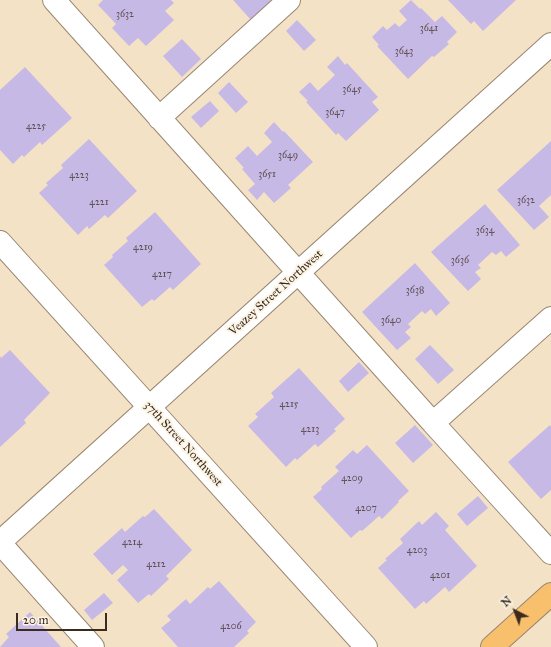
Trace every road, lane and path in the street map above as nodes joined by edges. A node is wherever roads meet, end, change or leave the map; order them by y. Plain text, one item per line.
1 (54, 0) edge
2 (290, 0) edge
3 (551, 44) edge
4 (159, 118) junction
5 (0, 242) edge
6 (298, 273) junction
7 (551, 318) edge
8 (150, 407) junction
9 (433, 423) junction
10 (0, 542) edge
11 (551, 553) edge
12 (551, 594) edge
13 (93, 647) edge
14 (366, 647) edge
15 (492, 647) edge

1 - 4 street
2 - 4 street
3 - 6 street, Veazey Street Northwest
4 - 6 street
5 - 8 street, 37th Street Northwest
6 - 8 street, Veazey Street Northwest
6 - 9 street
7 - 9 street
8 - 10 street, Veazey Street Northwest
8 - 14 street, 37th Street Northwest
9 - 11 street
10 - 13 street
12 - 15 main road

